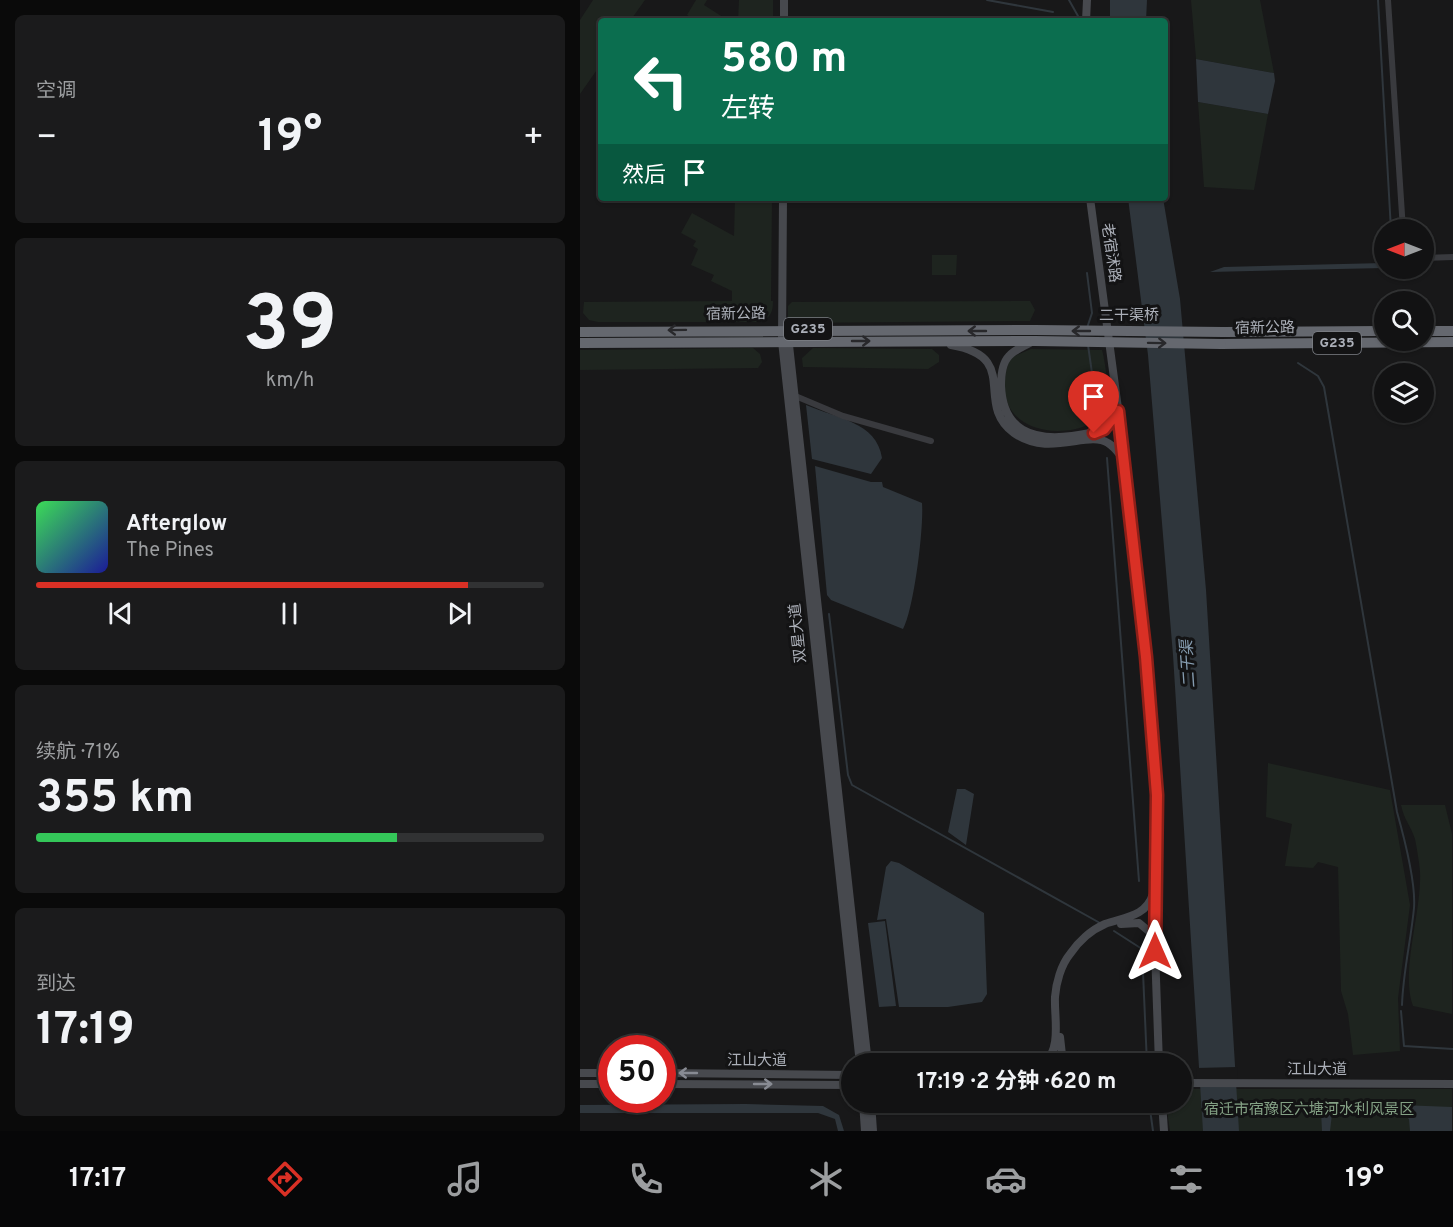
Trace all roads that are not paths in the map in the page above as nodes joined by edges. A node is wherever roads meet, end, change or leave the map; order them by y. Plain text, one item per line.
1 (784, 0) edge
2 (1087, 0) edge
3 (1388, 0) edge
4 (784, 18) edge
5 (1086, 18) edge
6 (783, 201) edge
7 (1090, 201) edge
8 (1402, 219) edge
9 (1453, 257) edge
10 (1434, 258) edge
11 (785, 329) junction
12 (1374, 331) edge
13 (1434, 331) edge
14 (1453, 331) edge
15 (580, 332) edge
16 (1223, 332) joint
17 (1035, 338) junction
18 (784, 341) junction
19 (933, 342) junction
20 (1453, 342) edge
21 (580, 343) edge
22 (1221, 344) joint
23 (790, 394) junction
24 (1118, 411) junction
25 (931, 441) dead end
26 (1124, 461) junction
27 (1158, 873) junction
28 (1155, 903) junction
29 (1129, 922) junction
30 (1155, 951) junction
31 (859, 1053) edge
32 (867, 1053) edge
33 (1050, 1053) edge
34 (1061, 1053) edge
35 (1159, 1053) edge
36 (580, 1072) edge
37 (598, 1073) edge
38 (676, 1073) edge
39 (841, 1075) edge
40 (1192, 1083) edge
41 (580, 1084) edge
42 (598, 1084) edge
43 (676, 1084) edge
44 (1453, 1084) edge
45 (841, 1085) edge
46 (864, 1113) edge
47 (872, 1113) edge
48 (1163, 1113) edge
49 (865, 1131) edge
50 (873, 1131) edge
51 (1164, 1131) edge

1 - 4 main road
2 - 5 main road
3 - 8 street
6 - 11 main road, 双星大道
7 - 24 main road, 老宿沭路
9 - 10 street
11 -> 15 highway, 宿新公路 / G235
17 -> 11 highway, 宿新公路 / G235
11 - 18 main road, 双星大道
12 - 16 highway, 宿新公路 / G235
13 - 14 highway
16 -> 17 highway, 二干渠桥 / G235, bridge
17 - 19 highway, 宿新公路 / G235
17 -> 22 highway, 二干渠桥 / G235, bridge
17 - 24 main road
18 -> 19 highway, 宿新公路 / G235
18 - 21 highway, 宿新公路 / G235
18 - 23 main road, 双星大道
19 - 26 main road
20 - 22 highway, 宿新公路 / G235
23 - 25 street
23 - 31 main road, 双星大道
23 - 32 main road, 双星大道
24 - 26 main road, 老宿沭路
26 - 27 main road, 老宿沭路
27 - 28 main road, 老宿沭路
27 - 33 main road
28 - 29 main road
28 - 30 main road, 老宿沭路
29 - 30 main road
29 - 34 main road
30 - 35 main road, 老宿沭路
36 - 37 main road
39 -> 38 main road, 江山大道
40 - 44 main road, 江山大道
41 - 42 main road
43 -> 45 main road, 江山大道
46 - 49 main road
47 - 50 main road
48 - 51 main road

